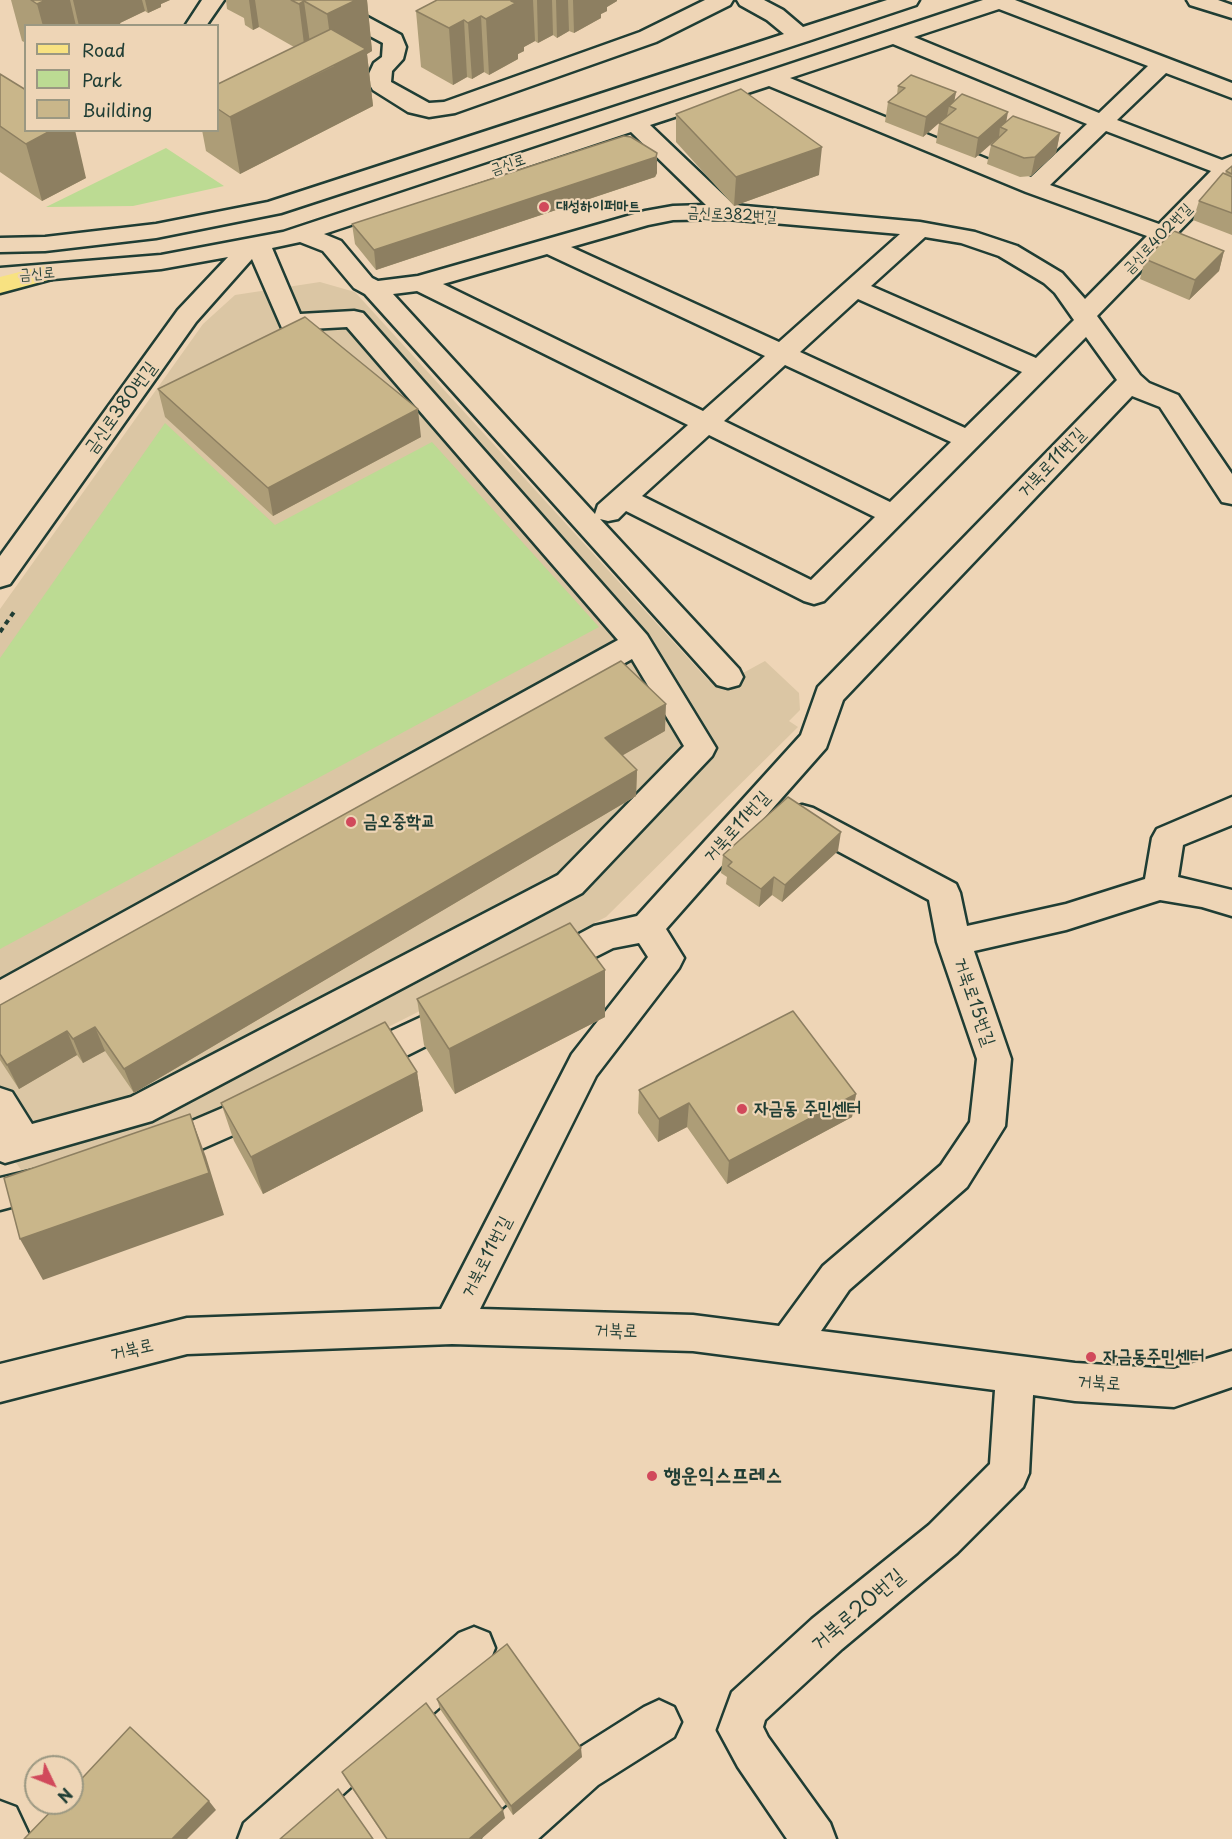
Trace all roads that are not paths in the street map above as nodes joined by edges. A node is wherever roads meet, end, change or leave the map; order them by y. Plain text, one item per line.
1 (213, 0) edge
2 (320, 0) edge
3 (722, 0) edge
4 (748, 0) edge
5 (908, 0) edge
6 (1198, 0) edge
7 (1002, 1) edge
8 (1232, 12) edge
9 (196, 24) edge
10 (800, 36) junction
11 (894, 36) junction
12 (1162, 65) junction
13 (770, 78) junction
14 (1232, 91) edge
15 (1102, 122) junction
16 (635, 123) junction
17 (1229, 166) edge
18 (1034, 187) junction
19 (727, 212) junction
20 (920, 229) junction
21 (302, 234) junction
22 (1164, 234) junction
23 (0, 245) edge
24 (255, 245) junction
25 (549, 246) junction
26 (43, 274) junction
27 (0, 276) edge
28 (420, 283) junction
29 (0, 285) edge
30 (854, 288) junction
31 (374, 289) junction
32 (1086, 318) junction
33 (783, 354) junction
34 (1038, 369) junction
35 (1131, 381) junction
36 (706, 423) junction
37 (969, 440) junction
38 (1232, 495) edge
39 (623, 498) junction
40 (894, 516) junction
41 (592, 527) junction
42 (0, 577) edge
43 (637, 643) junction
44 (728, 677) dead end
45 (765, 797) junction
46 (1232, 809) edge
47 (1160, 887) junction
48 (1232, 903) edge
49 (646, 928) junction
50 (954, 942) junction
51 (523, 980) edge
52 (492, 996) edge
53 (0, 997) edge
54 (333, 1074) edge
55 (301, 1089) edge
56 (0, 1103) edge
57 (126, 1164) edge
58 (80, 1175) edge
59 (0, 1194) edge
60 (452, 1326) junction
61 (789, 1344) junction
62 (1232, 1369) edge
63 (1015, 1374) junction
64 (0, 1383) edge
65 (474, 1648) dead end
66 (659, 1722) dead end
67 (0, 1823) edge
68 (9, 1839) edge
69 (260, 1839) edge
70 (504, 1839) edge
71 (814, 1839) edge

1 - 9 street
2 - 3 street
4 - 10 street
5 - 10 street, 금신로
6 - 8 street
7 - 11 street, 금신로
7 - 12 street
10 - 23 street, 금신로
11 - 13 street, 금신로
11 - 15 street
12 - 14 street
12 - 15 street
13 - 16 street, 금신로
13 - 18 street
15 - 17 street
15 - 18 street
16 - 19 street
16 - 21 street, 금신로
17 - 22 street, 금신로402번길
18 - 22 street
19 - 20 street, 금신로382번길
19 - 25 street, 금신로382번길
20 - 30 street
20 - 32 street, 금신로382번길
21 - 24 street, 금신로
21 - 31 street
22 - 32 street, 금신로402번길
24 - 26 street, 금신로
24 - 42 street, 금신로380번길
24 - 43 street
25 - 28 street, 금신로382번길
25 - 33 street
26 - 27 street, 금신로
26 - 29 main road
28 - 31 street, 금신로382번길
28 - 36 street
30 - 33 street
30 - 34 street
31 - 41 street
32 - 34 street, 금신로402번길
32 - 35 street, 금신로382번길
33 - 36 street
33 - 37 street
34 - 37 street, 금신로402번길
35 - 38 street
35 - 45 street, 거북로11번길
36 - 39 street
36 - 40 street
37 - 40 street, 금신로402번길
39 - 40 street, 금신로402번길
39 - 41 street
41 - 44 street
43 - 53 street
43 - 56 street
45 - 49 street, 거북로11번길
45 - 50 street, 거북로15번길
46 - 47 street
47 - 48 street
47 - 50 street
49 - 51 street
49 - 60 street, 거북로11번길
50 - 61 street, 거북로15번길
52 - 54 street
55 - 57 street
58 - 59 street
60 - 61 street, 거북로
60 - 64 street, 거북로
61 - 63 street, 거북로
62 - 63 street, 거북로
63 - 71 street, 거북로20번길
65 - 69 street
66 - 70 street
67 - 68 street

